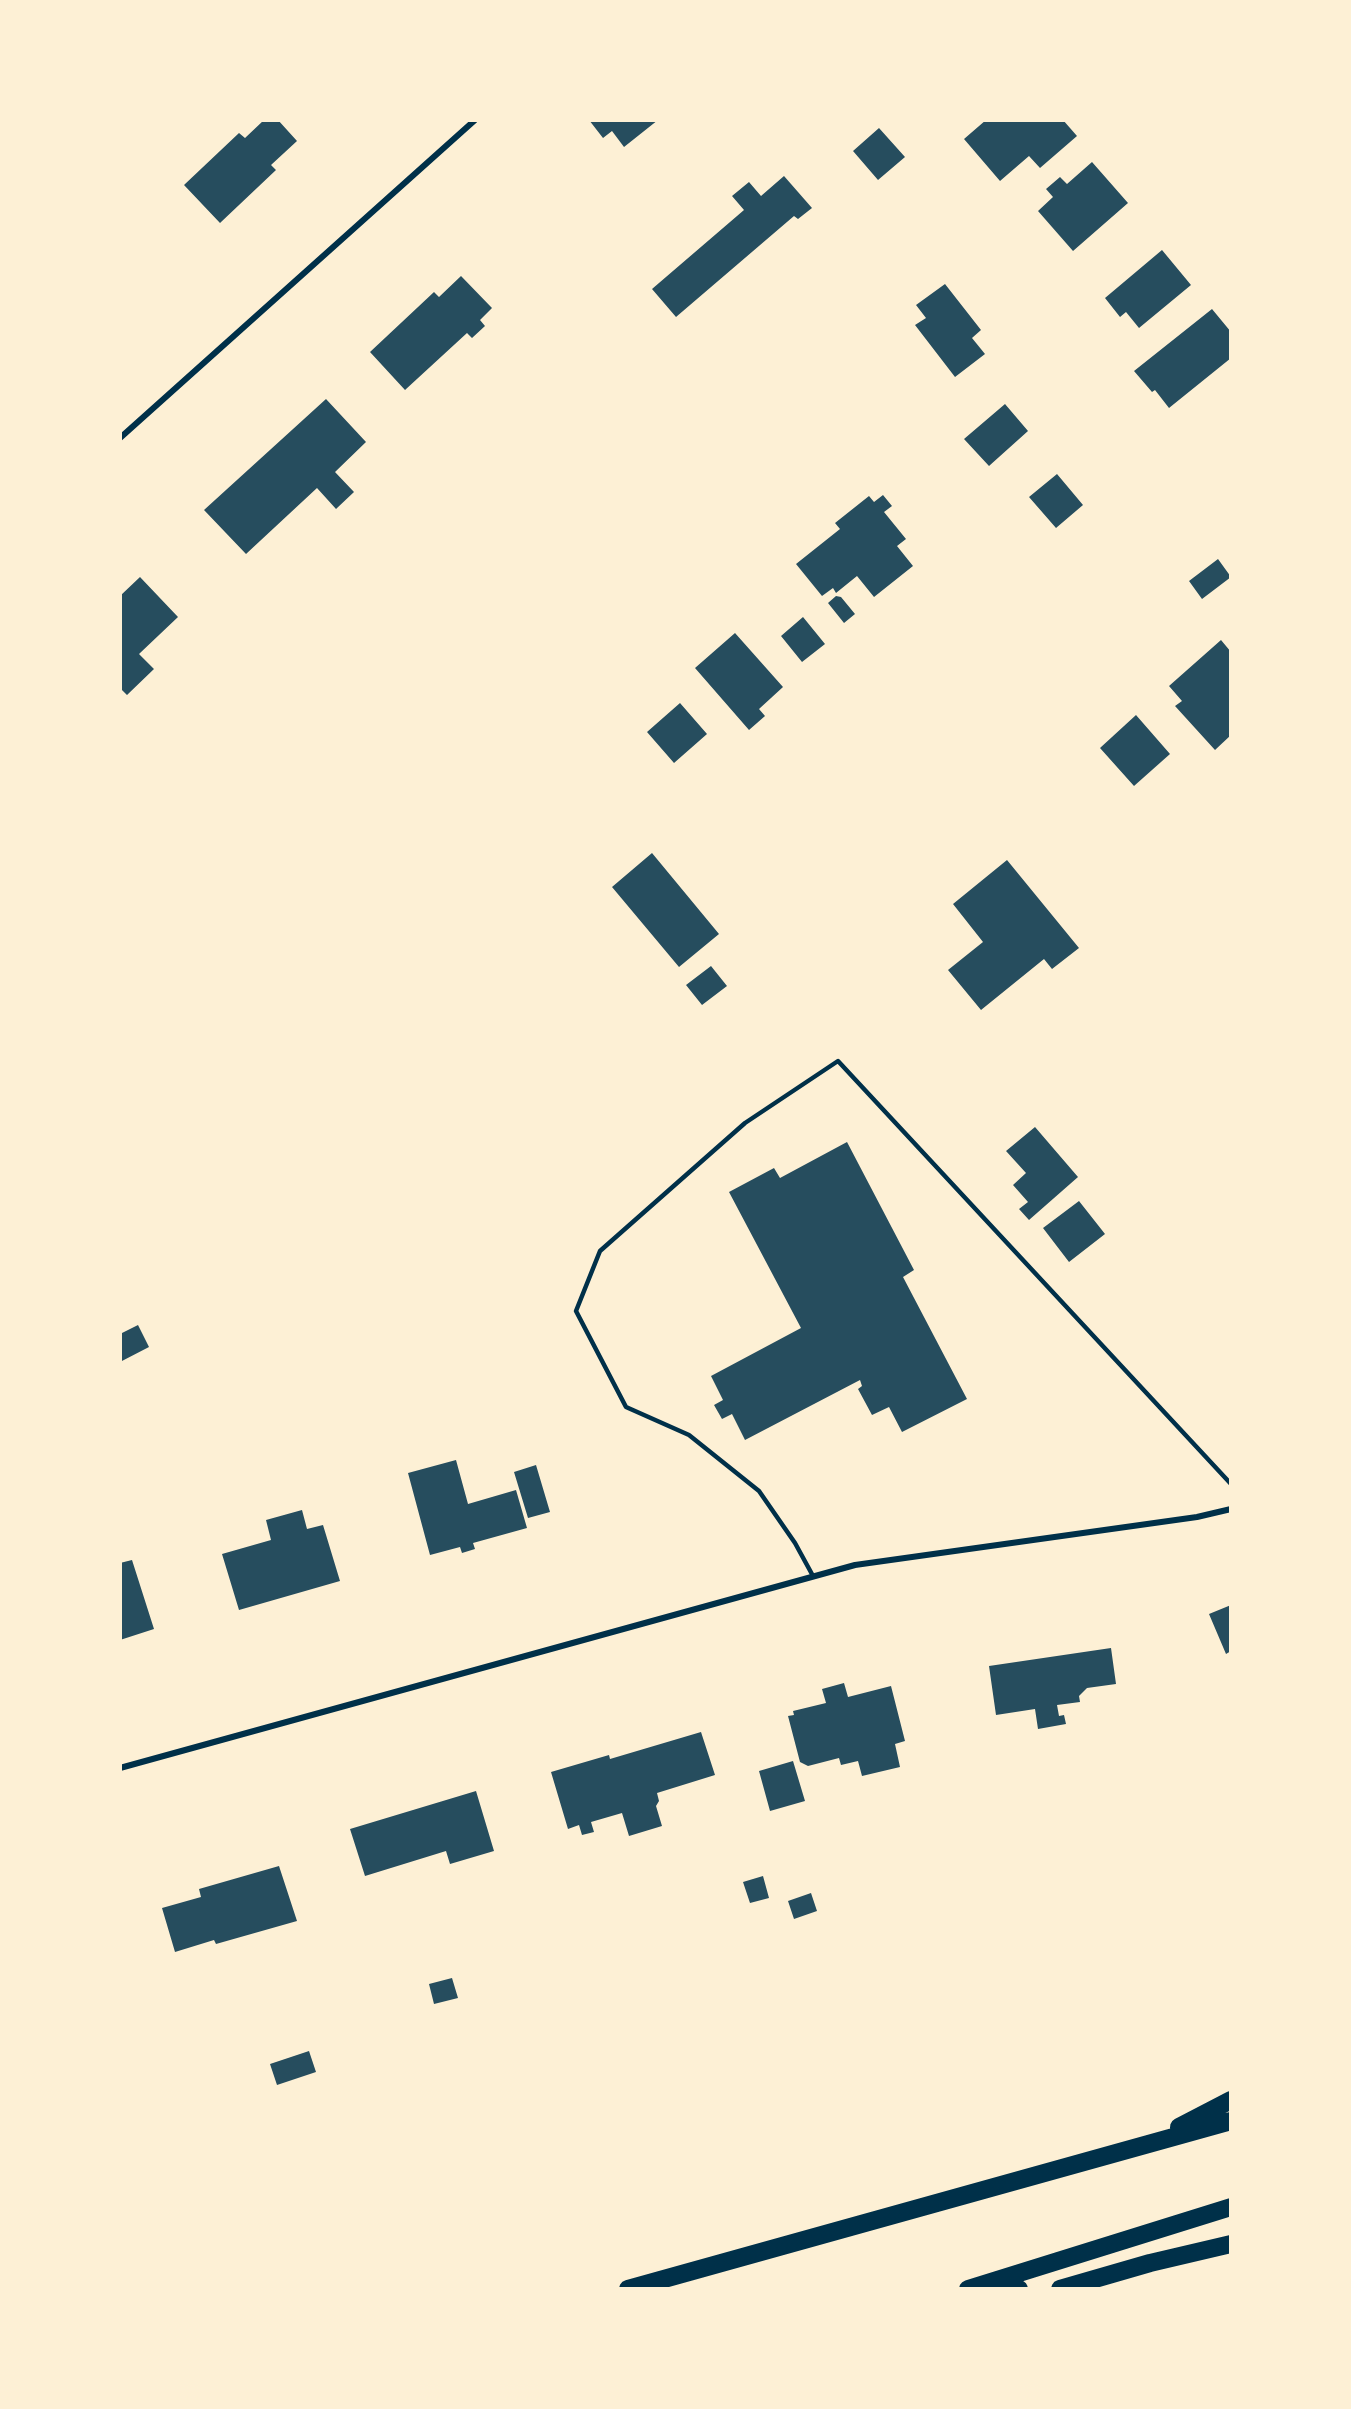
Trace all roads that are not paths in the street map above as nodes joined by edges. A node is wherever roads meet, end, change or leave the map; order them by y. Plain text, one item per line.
1 (475, 120) edge
2 (120, 438) edge
3 (1231, 1484) edge
4 (1231, 1509) edge
5 (813, 1576) junction
6 (120, 1768) edge
7 (1231, 2100) edge
8 (1231, 2121) edge
9 (1146, 2143) junction
10 (1231, 2207) edge
11 (1231, 2244) edge
12 (975, 2287) edge
13 (628, 2289) edge
14 (1019, 2289) edge
15 (1060, 2289) edge

1 - 2 street
3 - 5 lane
4 - 5 street
5 - 6 street
7 - 9 highway
8 - 9 highway
9 - 13 highway
10 - 12 highway
11 - 15 highway
12 - 14 highway

